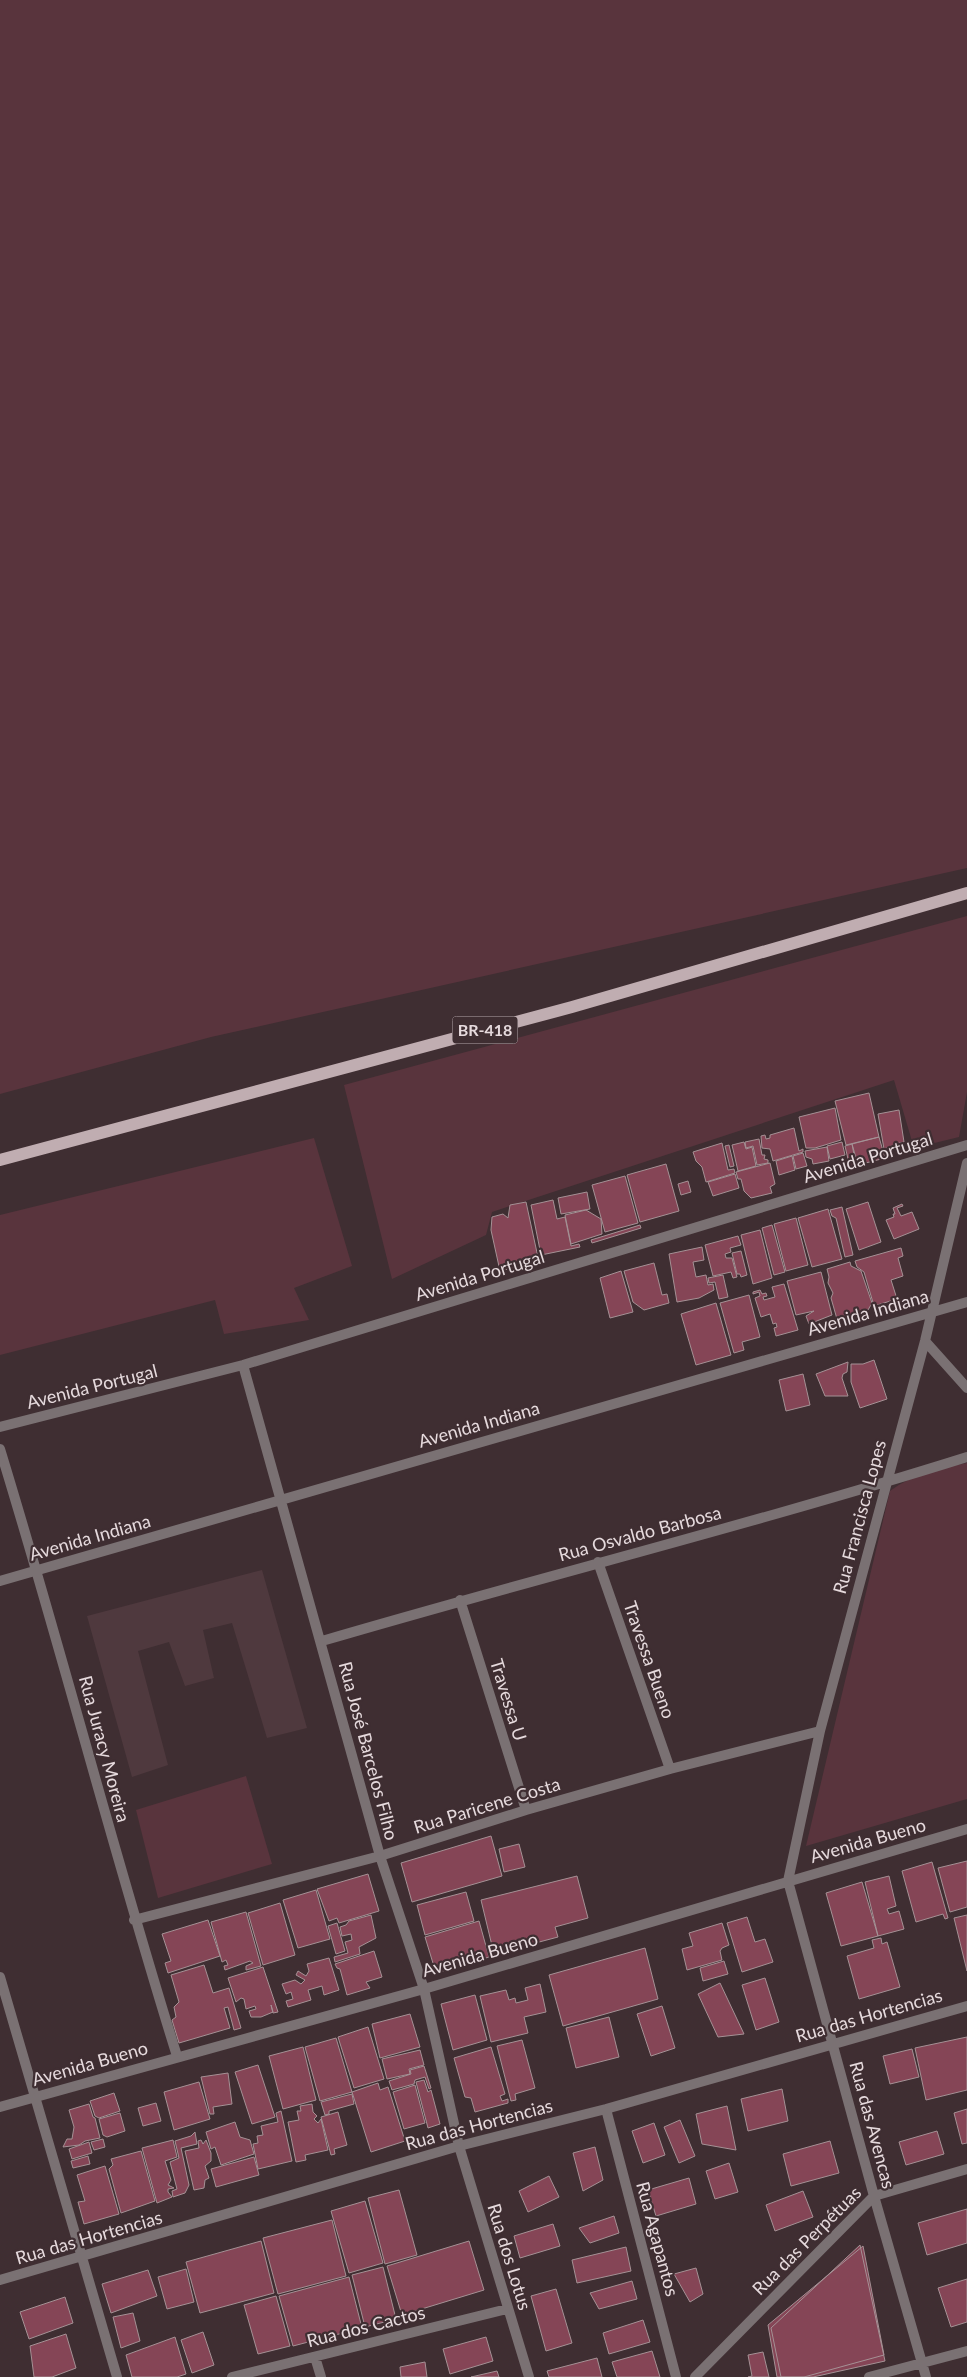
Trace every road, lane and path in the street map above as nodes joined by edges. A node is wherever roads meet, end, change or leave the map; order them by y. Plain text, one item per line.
1 (967, 893) edge
2 (967, 1145) edge
3 (0, 1160) edge
4 (967, 1163) edge
5 (967, 1302) edge
6 (932, 1311) junction
7 (925, 1341) junction
8 (243, 1365) junction
9 (967, 1388) edge
10 (0, 1427) edge
11 (0, 1449) edge
12 (967, 1457) edge
13 (886, 1482) junction
14 (282, 1499) junction
15 (598, 1562) junction
16 (38, 1571) junction
17 (0, 1581) edge
18 (460, 1600) junction
19 (322, 1641) junction
20 (820, 1731) junction
21 (670, 1769) junction
22 (526, 1810) junction
23 (967, 1829) edge
24 (380, 1856) junction
25 (788, 1881) junction
26 (134, 1920) junction
27 (0, 1977) edge
28 (424, 1989) junction
29 (967, 2006) edge
30 (833, 2043) junction
31 (177, 2056) junction
32 (34, 2097) junction
33 (0, 2107) edge
34 (606, 2109) junction
35 (459, 2146) junction
36 (967, 2169) edge
37 (874, 2196) junction
38 (83, 2257) junction
39 (0, 2280) edge
40 (507, 2309) junction
41 (967, 2351) edge
42 (315, 2356) junction
43 (921, 2363) junction
44 (117, 2377) edge
45 (232, 2377) edge
46 (321, 2377) edge
47 (529, 2377) edge
48 (676, 2377) edge
49 (695, 2377) edge
50 (869, 2377) edge
51 (926, 2377) edge

1 - 3 main road, BR-418
2 - 8 street, Avenida Portugal
4 - 6 street, Rua Francisca Lopes
5 - 6 street, Avenida Indiana
6 - 7 street, Rua Francisca Lopes
6 - 14 street, Avenida Indiana
7 - 9 street
7 - 13 street, Rua Francisca Lopes
8 - 10 street, Avenida Portugal
8 - 14 street, Rua José Barcelos Filho
11 - 16 street, Rua Juracy Moreira
12 - 13 street, Rua Osvaldo Barbosa
13 - 15 street, Rua Osvaldo Barbosa
13 - 20 street, Rua Francisca Lopes
14 - 16 street, Avenida Indiana
14 - 19 street, Rua José Barcelos Filho
15 - 18 street, Rua Osvaldo Barbosa
15 - 21 street, Travessa Bueno
16 - 17 street, Avenida Indiana
16 - 26 street, Rua Juracy Moreira
18 - 19 street, Rua Osvaldo Barbosa
18 - 22 street, Travessa U
19 - 24 street, Rua José Barcelos Filho
20 - 21 street, Rua Paricene Costa
20 - 25 street, Rua Francisca Lopes
21 - 22 street, Rua Paricene Costa
22 - 24 street, Rua Paricene Costa
23 - 25 street, Avenida Bueno
24 - 26 street, Rua Paricene Costa
24 - 28 street, Rua José Barcelos Filho
25 - 28 street, Avenida Bueno
25 - 30 street, Rua das Avencas
26 - 31 street, Rua Juracy Moreira
27 - 32 street
28 - 31 street, Avenida Bueno
28 - 35 street, Rua José Barcelos Filho
29 - 30 street, Rua das Hortencias
30 - 34 street, Rua das Hortencias
30 - 37 street, Rua das Avencas
31 - 32 street, Avenida Bueno
32 - 33 street, Avenida Bueno
32 - 38 street
34 - 35 street, Rua das Hortencias
34 - 48 street, Rua Agapantos
35 - 38 street, Rua das Hortencias
35 - 40 street, Rua dos Lotus
36 - 37 street, Rua das Perpétuas
37 - 43 street, Rua das Avencas
37 - 49 street, Rua das Perpétuas
38 - 39 street, Rua das Hortencias
38 - 44 street
40 - 42 street, Rua dos Cactos
40 - 47 street, Rua dos Lotus
41 - 43 street
42 - 45 street, Rua dos Cactos
42 - 46 street
43 - 50 street
43 - 51 street, Rua das Avencas

